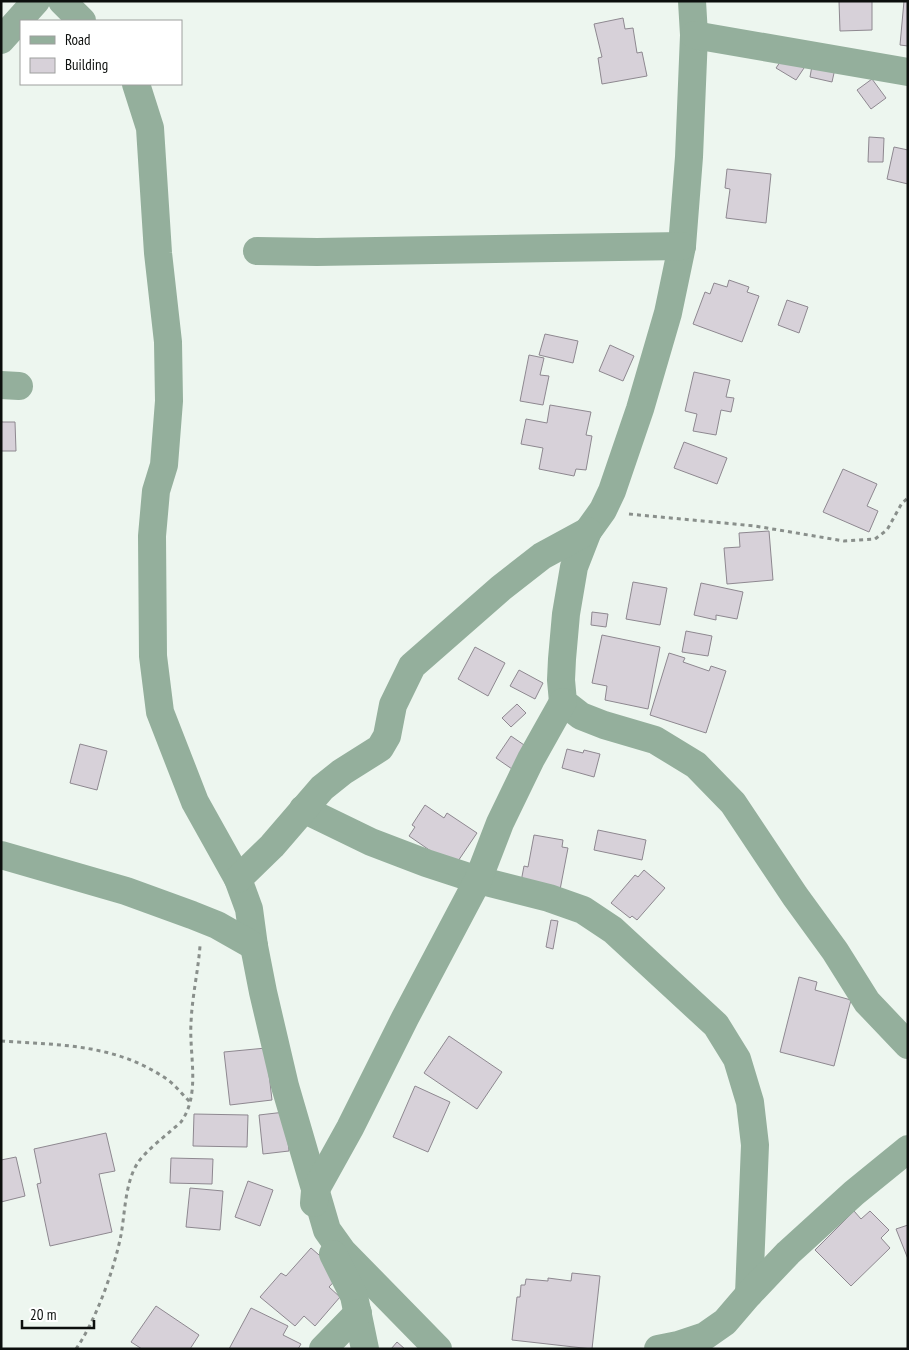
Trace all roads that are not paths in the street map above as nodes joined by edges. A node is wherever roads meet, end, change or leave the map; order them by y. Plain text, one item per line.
1 (36, 1) edge
2 (62, 1) edge
3 (692, 1) edge
4 (81, 20) edge
5 (694, 35) junction
6 (1, 40) edge
7 (908, 72) edge
8 (136, 85) edge
9 (682, 246) junction
10 (257, 251) dead end
11 (592, 525) junction
12 (563, 702) junction
13 (303, 809) junction
14 (1, 855) edge
15 (238, 879) junction
16 (478, 880) junction
17 (254, 946) junction
18 (908, 1045) edge
19 (908, 1149) edge
20 (315, 1191) junction
21 (749, 1294) junction
22 (358, 1313) junction
23 (725, 1336) edge
24 (322, 1349) edge
25 (365, 1349) edge
26 (438, 1349) edge
27 (658, 1349) edge

1 - 6 street
2 - 4 street
3 - 5 street
5 - 7 street
5 - 9 street
8 - 15 street
9 - 10 street
9 - 11 street
11 - 12 street
11 - 13 street
12 - 16 street
12 - 18 street
13 - 15 street
13 - 16 street
14 - 17 street
15 - 17 street
16 - 20 street
16 - 21 street
17 - 20 street
19 - 21 street
20 - 22 street
20 - 26 street
21 - 23 street
22 - 24 street
22 - 25 street
23 - 27 street

